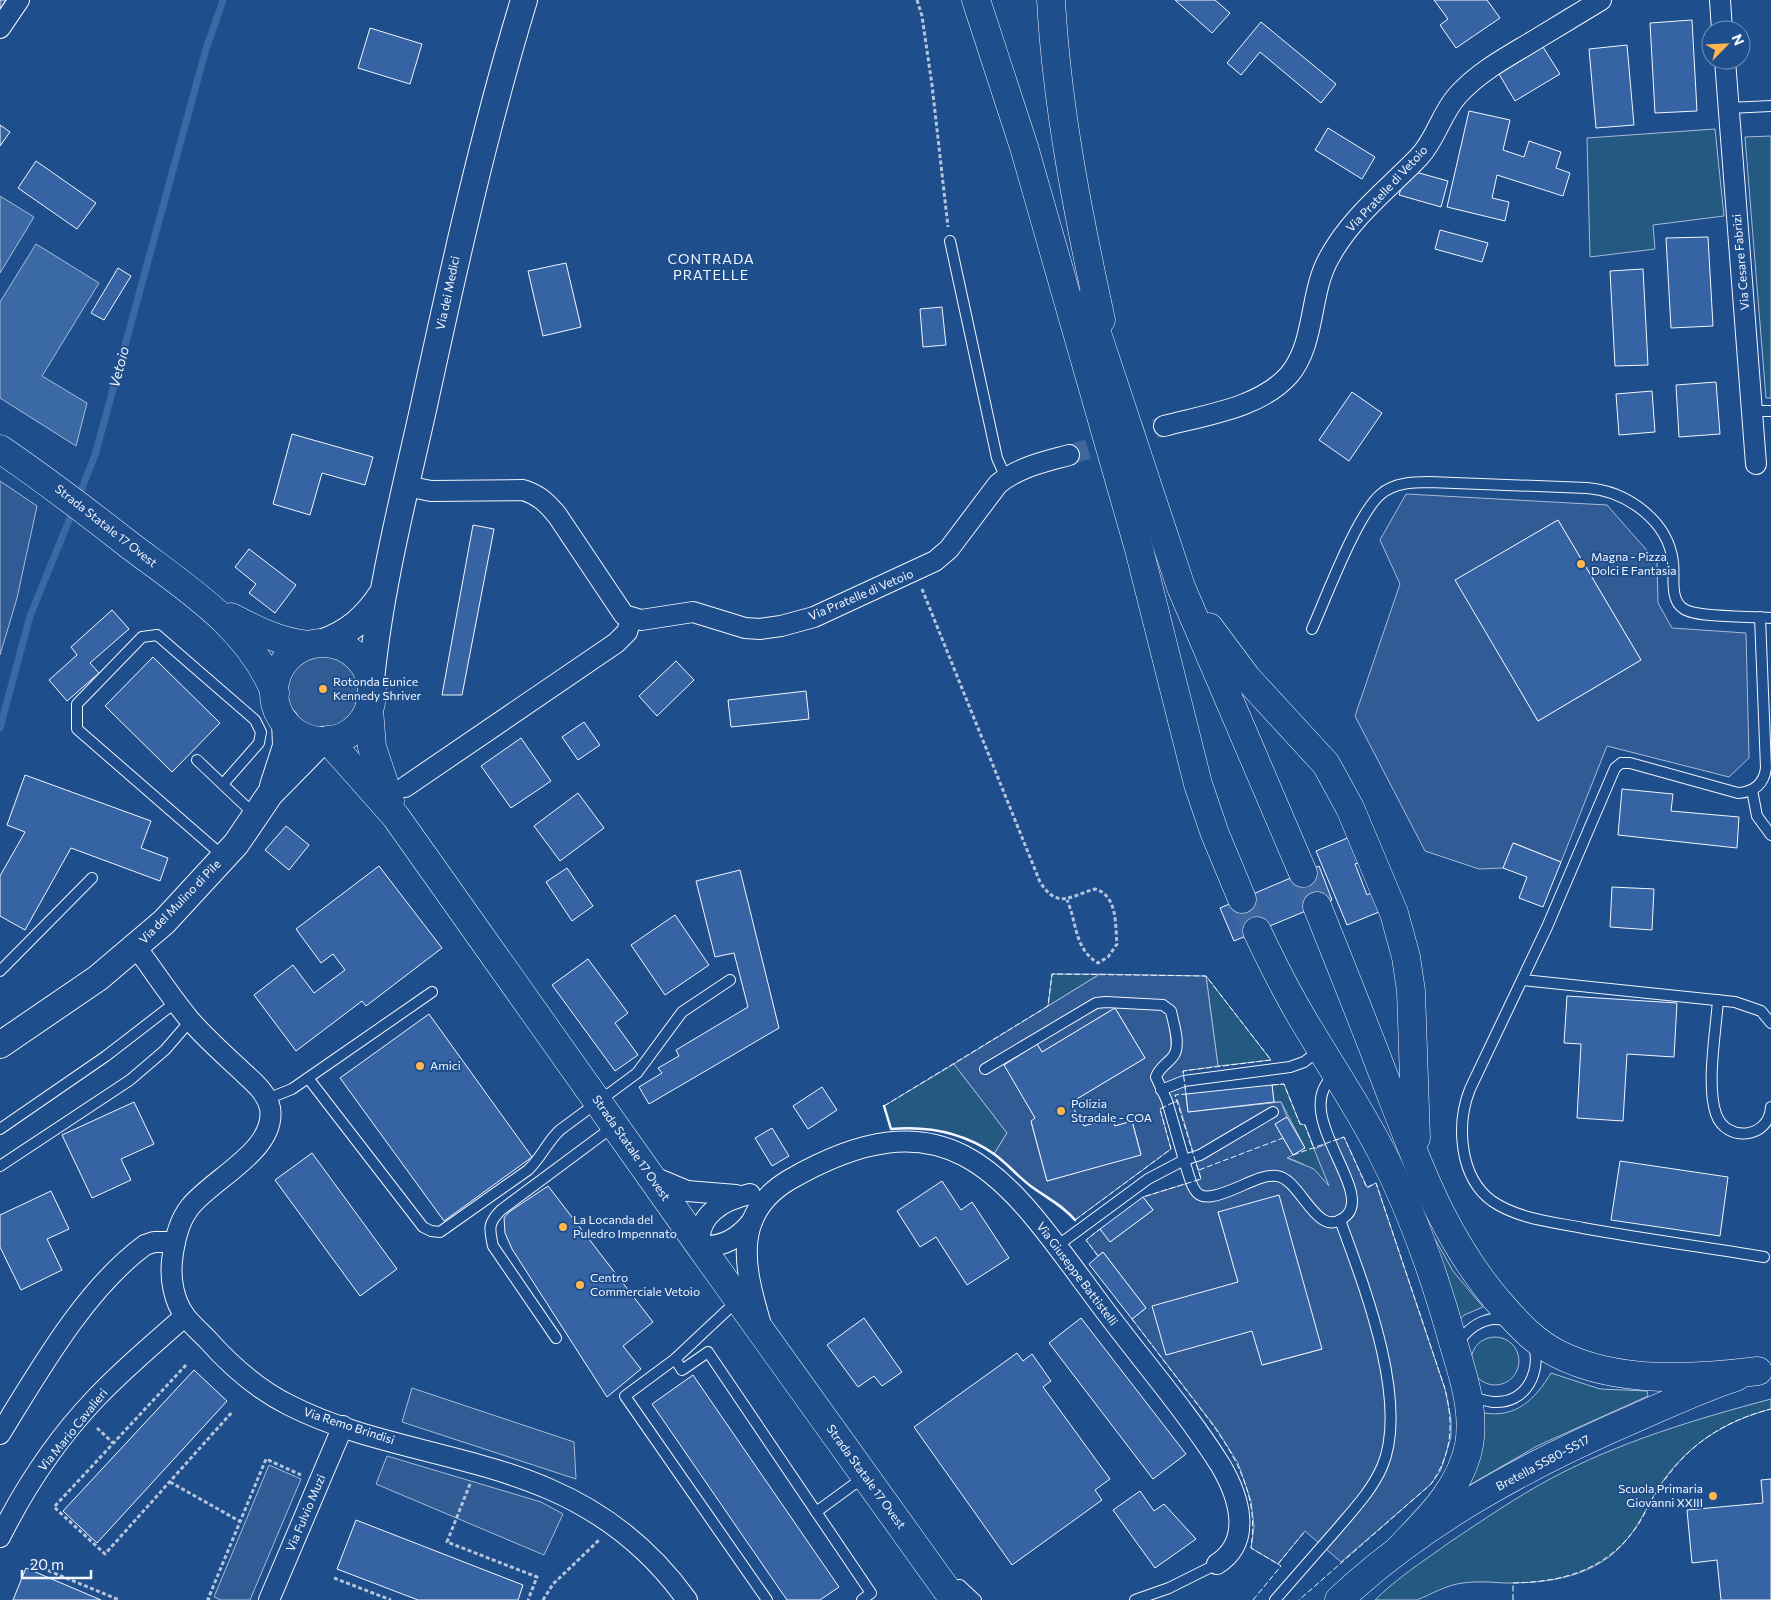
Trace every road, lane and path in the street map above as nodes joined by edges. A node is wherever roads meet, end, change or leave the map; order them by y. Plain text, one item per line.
1 (19, 0) edge
2 (524, 0) edge
3 (917, 0) edge
4 (976, 0) edge
5 (995, 0) edge
6 (1051, 0) edge
7 (1601, 0) edge
8 (1720, 0) edge
9 (1721, 20) edge
10 (0, 28) edge
11 (1726, 70) edge
12 (1771, 106) edge
13 (1729, 108) junction
14 (950, 241) joint
15 (1109, 408) junction
16 (1762, 411) edge
17 (1164, 426) tunnel mouth
18 (0, 449) edge
19 (1069, 455) tunnel mouth
20 (1756, 464) dead end
21 (1006, 478) junction
22 (406, 486) junction
23 (1166, 543) junction
24 (916, 572) junction
25 (386, 589) junction
26 (210, 606) junction
27 (1760, 617) junction
28 (1771, 618) edge
29 (632, 619) junction
30 (1312, 629) dead end
31 (314, 644) junction
32 (371, 680) junction
33 (275, 693) junction
34 (369, 709) junction
35 (285, 720) junction
36 (326, 740) junction
37 (197, 760) dead end
38 (222, 784) junction
39 (406, 787) dead end
40 (1752, 790) junction
41 (270, 794) junction
42 (255, 815) junction
43 (396, 817) junction
44 (1771, 835) edge
45 (224, 857) junction
46 (1303, 873) tunnel mouth
47 (92, 878) dead end
48 (1242, 899) tunnel mouth
49 (1067, 900) junction
50 (1317, 906) tunnel mouth
51 (1257, 931) tunnel mouth
52 (136, 947) junction
53 (0, 971) edge
54 (730, 980) dead end
55 (1523, 980) junction
56 (432, 992) dead end
57 (1718, 1000) junction
58 (176, 1002) junction
59 (190, 1021) junction
60 (1771, 1023) edge
61 (0, 1045) edge
62 (1321, 1050) junction
63 (985, 1069) dead end
64 (1337, 1074) junction
65 (308, 1078) junction
66 (1161, 1090) junction
67 (267, 1100) junction
68 (598, 1102) junction
69 (1771, 1107) edge
70 (1274, 1112) dead end
71 (615, 1125) junction
72 (0, 1129) edge
73 (1184, 1160) junction
74 (0, 1166) edge
75 (649, 1174) junction
76 (1423, 1176) junction
77 (788, 1181) junction
78 (750, 1194) junction
79 (753, 1219) junction
80 (1340, 1220) junction
81 (174, 1242) junction
82 (700, 1246) junction
83 (1056, 1246) junction
84 (1764, 1256) dead end
85 (739, 1300) junction
86 (185, 1316) junction
87 (1523, 1330) junction
88 (763, 1334) junction
89 (556, 1338) dead end
90 (1455, 1347) junction
91 (675, 1359) junction
92 (186, 1365) dead end
93 (1765, 1369) edge
94 (1465, 1388) junction
95 (234, 1412) dead end
96 (343, 1426) junction
97 (0, 1434) edge
98 (476, 1465) junction
99 (866, 1476) junction
100 (170, 1482) junction
101 (319, 1483) junction
102 (816, 1512) junction
103 (241, 1522) junction
104 (614, 1526) junction
105 (0, 1537) edge
106 (1398, 1550) junction
107 (30, 1562) dead end
108 (1217, 1564) joint
109 (334, 1578) dead end
110 (949, 1594) edge
111 (119, 1600) edge
112 (210, 1600) edge
113 (269, 1600) edge
114 (390, 1600) edge
115 (528, 1600) edge
116 (543, 1600) edge
117 (687, 1600) edge
118 (767, 1600) edge
119 (862, 1600) edge
120 (976, 1600) edge
121 (1136, 1600) edge
122 (1275, 1600) edge
123 (1339, 1600) edge

1 - 10 street
2 - 22 street, Via dei Medici
3 - 14 path
4 - 15 main road
5 - 15 main road
6 - 15 main road
7 - 17 street, Via Pratelle di Vetoio
8 - 9 street
11 - 13 street, Via Cesare Fabrizi
12 - 13 lane
13 - 16 street, Via Cesare Fabrizi
14 - 21 lane
15 - 23 main road
15 - 48 main road
16 - 20 street, Via Cesare Fabrizi
18 - 26 main road, Strada Statale 17 Ovest
19 - 21 street, Via Pratelle di Vetoio
21 - 24 street, Via Pratelle di Vetoio
22 - 25 street, Via dei Medici
22 - 29 street
23 - 46 main road
23 - 76 main road
24 - 29 street, Via Pratelle di Vetoio
24 - 49 path
25 - 31 street, Via dei Medici
25 - 32 street, Via dei Medici
26 - 31 main road, Strada Statale 17 Ovest
26 - 33 main road, Strada Statale 17 Ovest
27 - 28 lane
27 - 30 lane
27 - 40 lane
29 - 39 street
31 - 32 main road
31 - 33 main road
32 - 34 main road
33 - 35 main road
34 - 36 main road
34 - 43 main road, Strada Statale 17 Ovest
35 - 36 main road
35 - 41 street, Via del Mulino di Pile
36 - 41 street, Via del Mulino di Pile
36 - 43 main road, Strada Statale 17 Ovest
37 - 38 lane
38 - 42 lane
38 - 45 lane
40 - 44 lane
40 - 55 lane
41 - 42 street, Via del Mulino di Pile
42 - 45 street, Via del Mulino di Pile
43 - 68 main road, Strada Statale 17 Ovest
45 - 52 street, Via del Mulino di Pile
47 - 53 lane
49 - 49 path
50 - 76 main road
51 - 62 main road
52 - 58 street
52 - 61 street, Via del Mulino di Pile
54 - 68 lane
55 - 57 lane
55 - 84 lane
56 - 65 lane
57 - 60 lane
57 - 69 lane
58 - 59 street
58 - 72 lane
59 - 67 street
59 - 74 lane
62 - 64 main road
62 - 66 lane
63 - 66 lane
64 - 80 lane
64 - 90 main road
65 - 67 lane
65 - 68 lane
66 - 73 lane
67 - 81 street, Via Remo Brindisi
68 - 71 main road, Strada Statale 17 Ovest
70 - 73 lane
71 - 75 main road, Strada Statale 17 Ovest
71 - 89 lane
73 - 80 lane
73 - 83 lane
75 - 78 street, Via Giuseppe Battistelli
75 - 82 main road, Strada Statale 17 Ovest
76 - 87 main road
77 - 78 street, Via Giuseppe Battistelli
77 - 79 street, Via Giuseppe Battistelli
77 - 83 street, Via Giuseppe Battistelli
78 - 82 street, Via Giuseppe Battistelli
79 - 82 street, Via Giuseppe Battistelli
79 - 88 street, Via Giuseppe Battistelli
80 - 122 lane
81 - 86 street, Via Remo Brindisi
81 - 97 street
82 - 85 main road, Strada Statale 17 Ovest
83 - 108 street, Via Giuseppe Battistelli
85 - 88 main road, Strada Statale 17 Ovest
85 - 91 lane
86 - 96 street, Via Remo Brindisi
86 - 105 street, Via Mario Cavalieri
87 - 90 lane
87 - 93 main road
87 - 94 lane
88 - 99 main road, Strada Statale 17 Ovest
90 - 94 main road
91 - 102 lane
91 - 118 lane
92 - 100 path
93 - 106 main road, Bretella SS80-SS17
94 - 106 main road
95 - 100 path
96 - 98 street, Via Remo Brindisi
96 - 101 street, Via Fulvio Muzi
98 - 104 street, Via Remo Brindisi
98 - 115 path
99 - 102 lane
99 - 110 main road, Strada Statale 17 Ovest
100 - 103 path
101 - 103 path
101 - 113 street, Via Fulvio Muzi
102 - 119 lane
103 - 112 path
104 - 116 path
104 - 117 street, Via Remo Brindisi
106 - 123 main road, Bretella SS80-SS17
107 - 111 path
108 - 121 lane
109 - 114 path
110 - 120 lane

